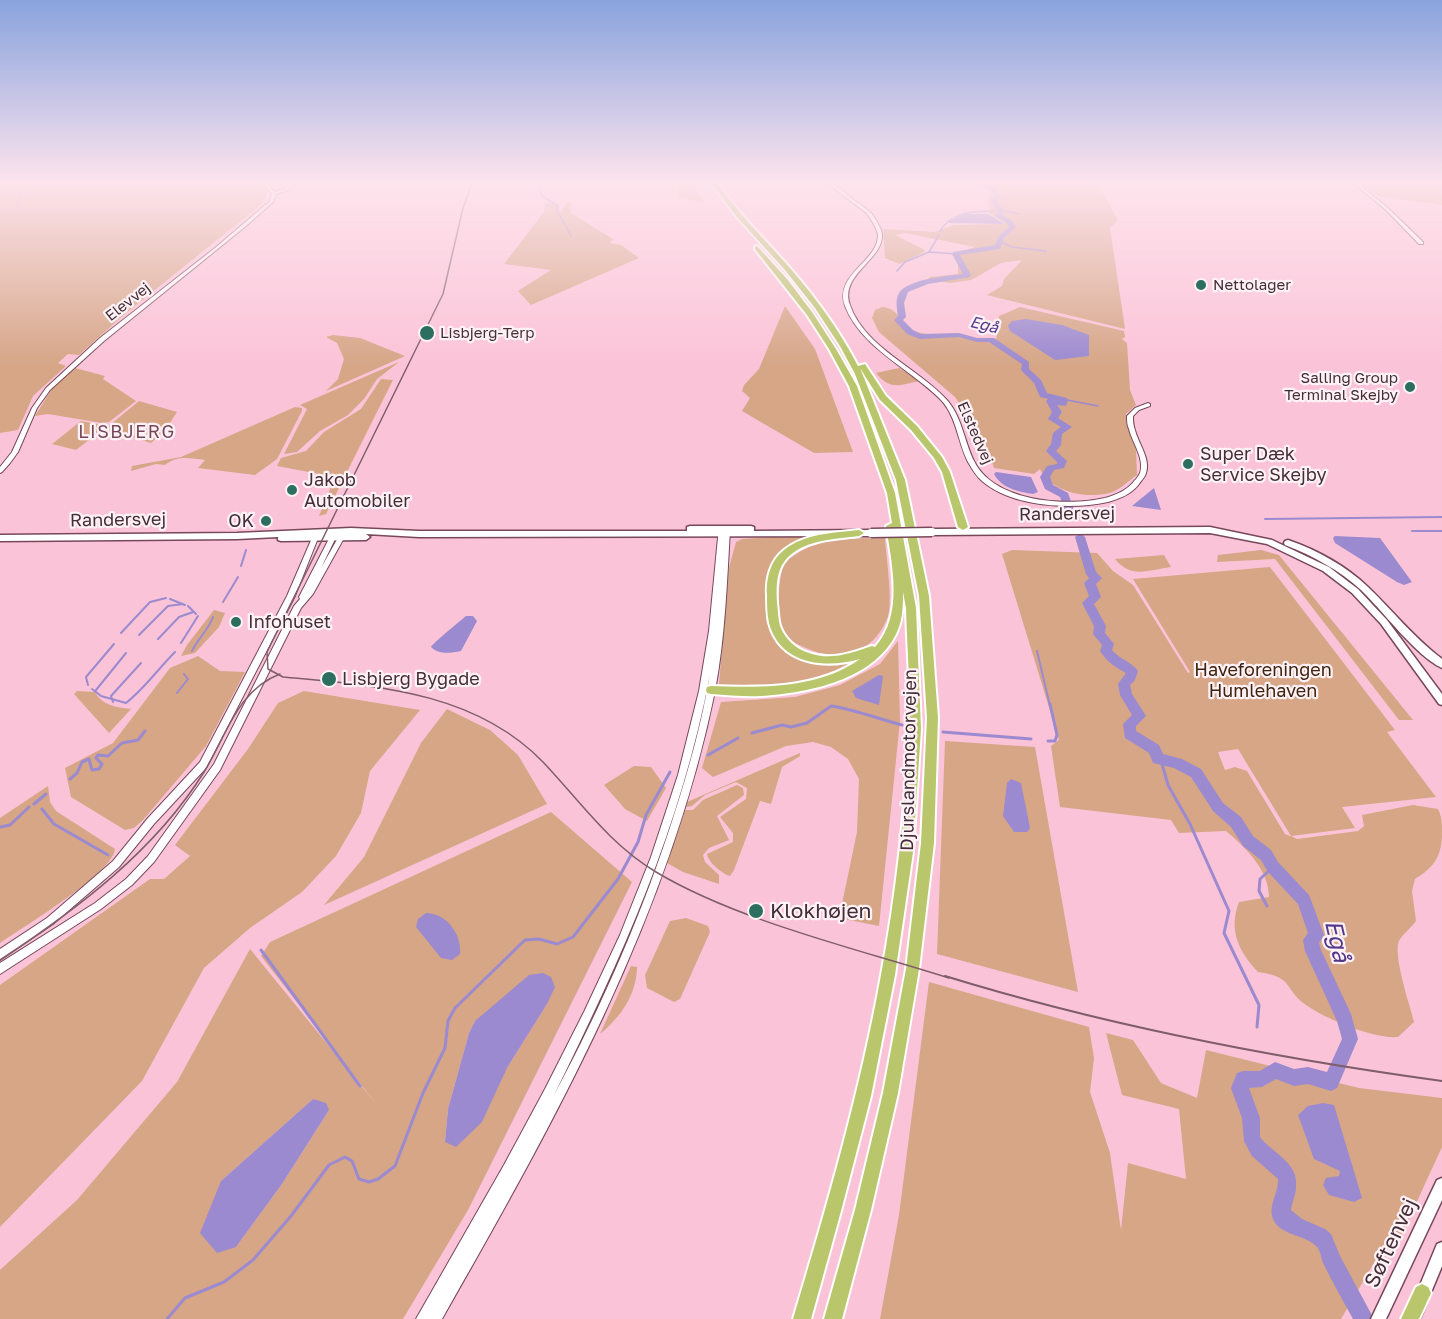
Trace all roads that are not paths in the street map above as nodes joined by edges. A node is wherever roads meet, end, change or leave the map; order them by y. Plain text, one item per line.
1 (223, 243) edge
2 (753, 243) edge
3 (762, 243) edge
4 (877, 243) edge
5 (785, 267) junction
6 (1148, 405) dead end
7 (879, 454) junction
8 (0, 471) edge
9 (963, 529) junction
10 (871, 530) junction
11 (724, 532) junction
12 (859, 533) junction
13 (316, 535) junction
14 (336, 536) junction
15 (0, 538) edge
16 (897, 600) junction
17 (1442, 664) edge
18 (707, 690) junction
19 (1442, 702) edge
20 (0, 956) edge
21 (0, 969) edge
22 (1442, 1185) edge
23 (1442, 1249) edge
24 (1422, 1293) joint
25 (422, 1319) edge
26 (435, 1319) edge
27 (802, 1319) edge
28 (833, 1319) edge
29 (1378, 1319) edge
30 (1411, 1319) edge

1 - 8 street, Elevvej
2 - 7 highway, Djurslandmotorvejen
3 - 5 highway, Djurslandmotorvejen
4 - 6 street, Elstedvej
5 - 9 highway
5 - 28 highway, Djurslandmotorvejen
7 - 16 highway
7 - 27 highway, Djurslandmotorvejen
9 - 10 main road, Randersvej, bridge
9 - 17 main road, Randersvej
9 - 19 main road, Randersvej
10 - 11 main road, Randersvej
10 - 12 main road, Randersvej
11 - 12 main road, Randersvej
11 - 14 main road, Randersvej
11 - 18 street
12 - 16 highway
13 - 14 main road, Randersvej
13 - 15 main road, Randersvej
13 - 20 street
14 - 21 street
16 - 18 highway
18 - 25 street
18 - 26 street
22 - 29 main road, Søftenvej
23 - 24 main road
24 - 30 highway

